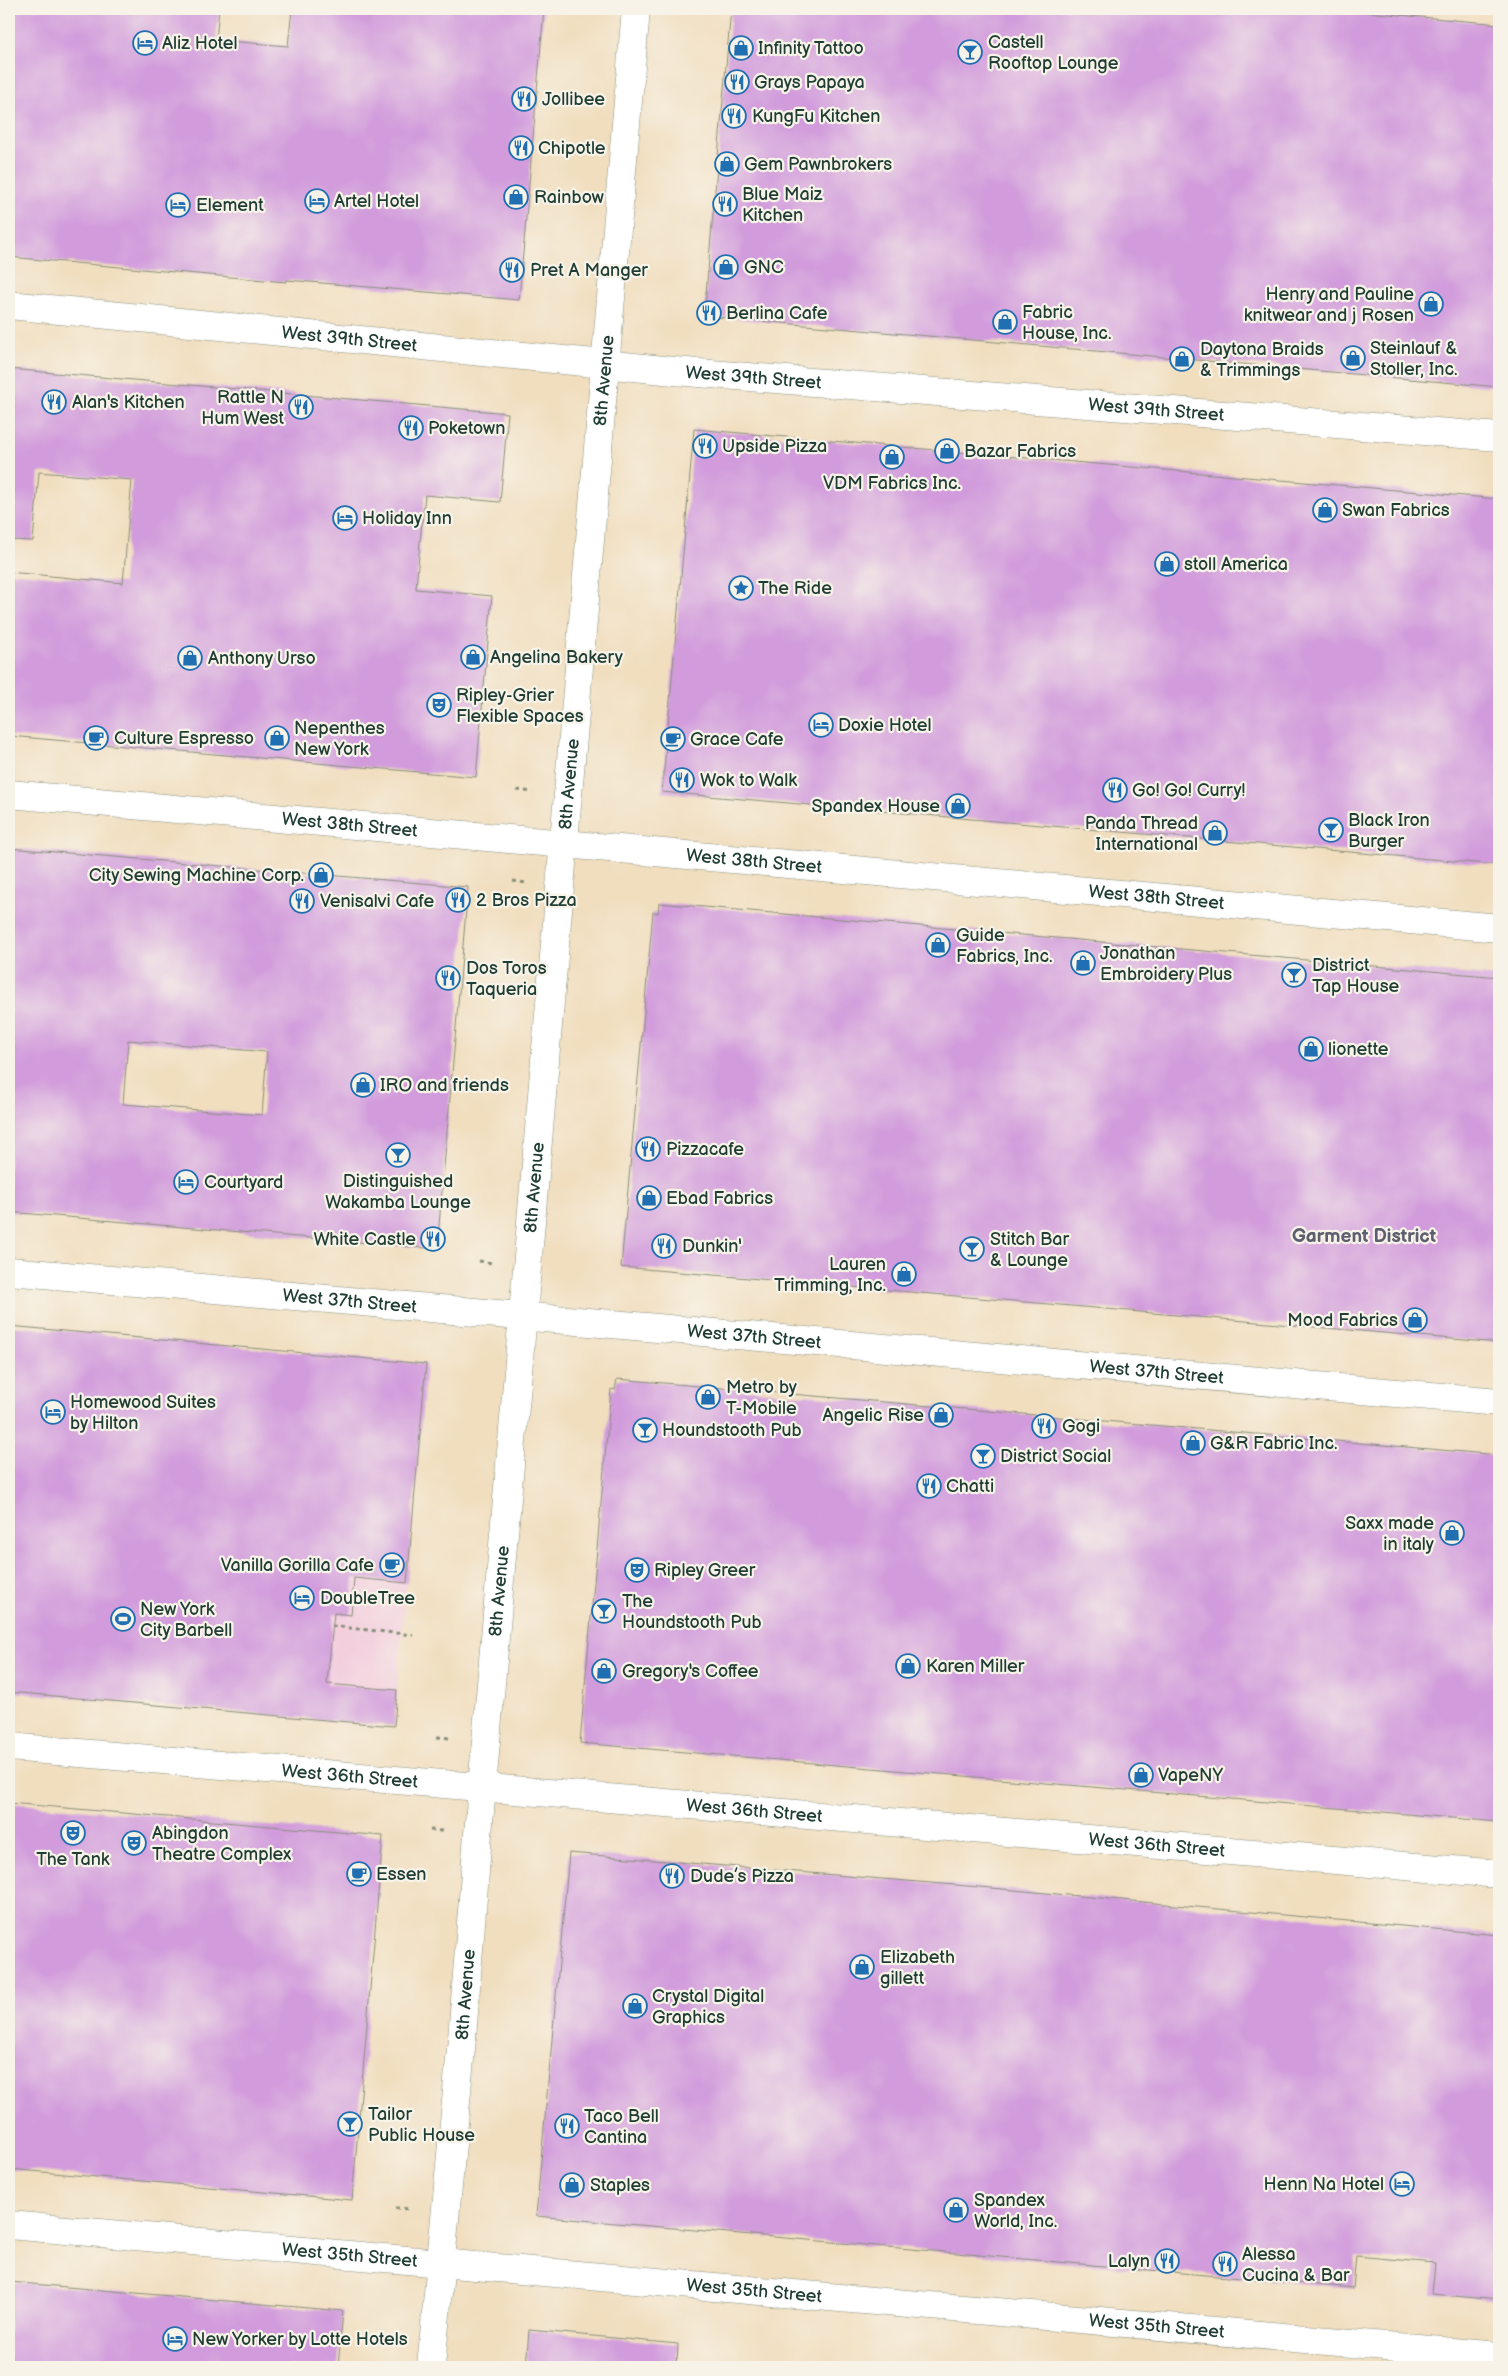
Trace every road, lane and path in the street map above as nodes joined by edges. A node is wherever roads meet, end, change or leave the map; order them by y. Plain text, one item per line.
1 (636, 9) edge
2 (9, 305) edge
3 (606, 365) junction
4 (1499, 437) edge
5 (516, 790) dead end
6 (536, 792) dead end
7 (9, 794) edge
8 (563, 844) junction
9 (513, 882) dead end
10 (529, 883) dead end
11 (1499, 928) edge
12 (479, 1261) dead end
13 (496, 1263) dead end
14 (9, 1271) edge
15 (523, 1316) junction
16 (1499, 1402) edge
17 (332, 1626) dead end
18 (413, 1634) dead end
19 (437, 1737) dead end
20 (451, 1738) dead end
21 (9, 1747) edge
22 (482, 1787) junction
23 (430, 1830) dead end
24 (444, 1831) dead end
25 (1499, 1874) edge
26 (395, 2208) dead end
27 (410, 2209) dead end
28 (9, 2225) edge
29 (441, 2263) junction
30 (1499, 2356) edge
31 (431, 2367) edge

1 - 3 main road, 8th Avenue
2 - 3 main road, West 39th Street
3 - 4 main road, West 39th Street
3 - 8 main road, 8th Avenue
5 - 6 path
7 - 8 main road, West 38th Street
8 - 11 main road, West 38th Street
8 - 15 main road, 8th Avenue
9 - 10 path
12 - 13 path
14 - 15 main road, West 37th Street
15 - 16 main road, West 37th Street
15 - 22 main road, 8th Avenue
17 - 18 path
19 - 20 path
21 - 22 main road, West 36th Street
22 - 25 main road, West 36th Street
22 - 29 main road, 8th Avenue
23 - 24 path
26 - 27 path
28 - 29 main road, West 35th Street
29 - 30 main road, West 35th Street
29 - 31 main road, 8th Avenue

